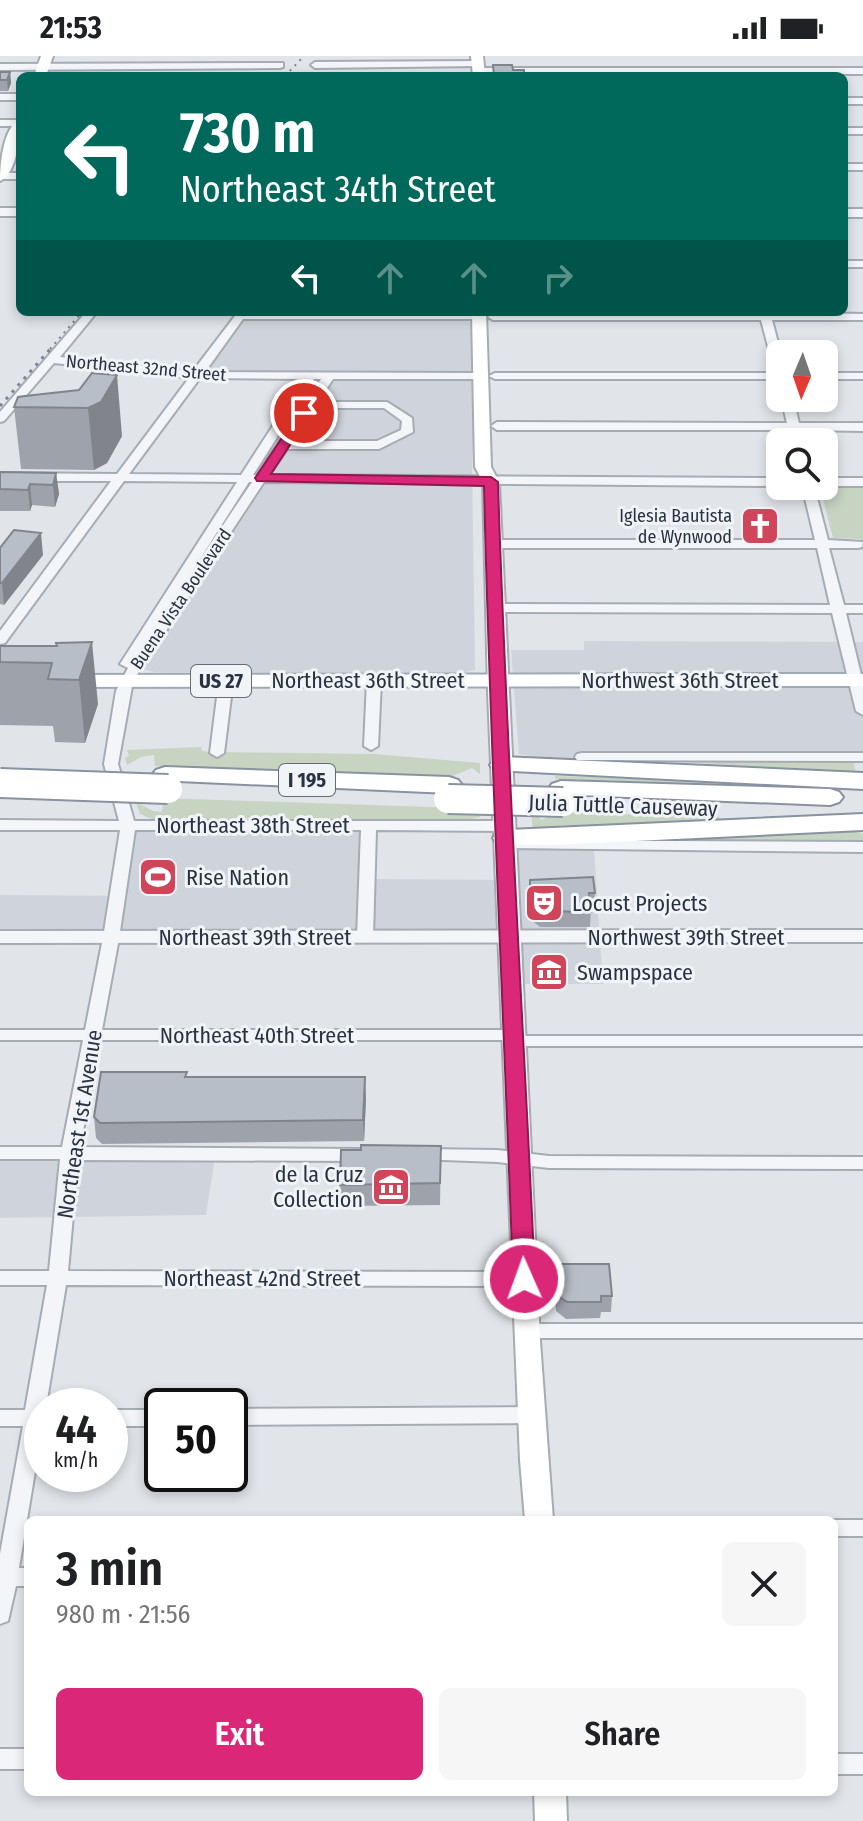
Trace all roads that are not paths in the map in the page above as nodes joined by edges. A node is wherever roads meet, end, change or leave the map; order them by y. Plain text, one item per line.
1 (280, 65) dead end
2 (320, 65) dead end
3 (44, 66) edge
4 (0, 67) edge
5 (478, 67) edge
6 (863, 71) edge
7 (668, 72) edge
8 (784, 72) edge
9 (10, 147) edge
10 (0, 177) edge
11 (89, 316) edge
12 (240, 316) edge
13 (486, 316) edge
14 (766, 316) edge
15 (830, 316) edge
16 (863, 317) edge
17 (772, 340) edge
18 (51, 359) junction
19 (490, 373) junction
20 (766, 374) edge
21 (196, 375) junction
22 (311, 375) junction
23 (329, 376) junction
24 (838, 376) edge
25 (863, 376) edge
26 (310, 405) junction
27 (790, 412) edge
28 (0, 419) edge
29 (794, 427) junction
30 (863, 427) edge
31 (498, 435) junction
32 (283, 445) junction
33 (0, 480) edge
34 (117, 480) junction
35 (253, 481) junction
36 (491, 482) junction
37 (766, 482) edge
38 (838, 482) edge
39 (863, 482) edge
40 (811, 500) edge
41 (493, 544) junction
42 (821, 544) junction
43 (858, 544) dead end
44 (494, 608) junction
45 (837, 609) junction
46 (863, 609) edge
47 (0, 616) edge
48 (16, 618) junction
49 (0, 640) edge
50 (496, 680) junction
51 (859, 680) edge
52 (0, 681) edge
53 (126, 681) junction
54 (226, 681) junction
55 (374, 681) junction
56 (863, 711) edge
57 (371, 746) dead end
58 (217, 753) dead end
59 (582, 757) dead end
60 (863, 757) edge
61 (503, 765) junction
62 (0, 770) edge
63 (863, 781) edge
64 (167, 782) junction
65 (0, 783) edge
66 (863, 798) edge
67 (840, 806) edge
68 (863, 813) edge
69 (0, 825) edge
70 (128, 825) junction
71 (369, 825) junction
72 (506, 837) junction
73 (863, 847) edge
74 (863, 936) edge
75 (0, 937) edge
76 (365, 937) junction
77 (510, 937) junction
78 (111, 938) junction
79 (0, 1035) edge
80 (92, 1035) junction
81 (515, 1038) junction
82 (863, 1041) edge
83 (70, 1152) junction
84 (0, 1153) edge
85 (374, 1155) edge
86 (405, 1155) edge
87 (519, 1158) junction
88 (863, 1163) edge
89 (0, 1278) edge
90 (58, 1278) junction
91 (524, 1279) junction
92 (528, 1331) junction
93 (863, 1331) edge
94 (42, 1388) edge
95 (532, 1415) junction
96 (248, 1417) edge
97 (0, 1418) edge
98 (24, 1418) edge
99 (26, 1492) edge
100 (539, 1516) edge
101 (838, 1528) edge
102 (863, 1528) edge
103 (12, 1577) edge
104 (0, 1615) edge
105 (0, 1759) edge
106 (24, 1759) edge
107 (838, 1764) edge
108 (863, 1764) edge
109 (550, 1796) edge
110 (551, 1821) edge

1 - 3 street
2 - 5 street
3 - 4 street
5 - 7 street
6 - 8 street
9 - 10 main road
11 - 18 street
12 - 21 street
13 - 19 main road
14 - 17 street
15 - 16 street
18 - 21 street, Northeast 32nd Street
18 - 28 street
19 - 20 street, Northeast 32nd Street
19 - 23 street, Northeast 32nd Street
19 - 31 main road
19 - 36 main road
21 - 22 street, Northeast 32nd Street
21 - 34 street
22 - 23 street, Northeast 32nd Street
22 - 35 street, Buena Vista Boulevard
23 - 26 street, Buena Vista Boulevard
24 - 25 street
26 - 32 street, Buena Vista Boulevard
26 - 32 street
27 - 29 street
29 - 30 street
29 - 31 street
31 - 36 main road
32 - 35 street, Buena Vista Boulevard
33 - 34 street
34 - 35 street
34 - 48 street
35 - 36 street
35 - 53 street, Buena Vista Boulevard
36 - 37 street
36 - 41 main road
38 - 39 street
40 - 42 street
41 - 42 street
41 - 44 main road
42 - 43 street
42 - 45 street
44 - 45 street
44 - 50 main road
45 - 46 street
45 - 51 street
47 - 48 street
48 - 49 street
50 - 51 main road, Northwest 36th Street / US 27
50 - 55 main road, Northeast 36th Street / US 27
50 - 61 main road
51 - 56 street
52 - 53 main road, Northeast 36th Street / US 27
53 - 54 main road, Northeast 36th Street / US 27
53 - 70 street, Northeast 1st Avenue
54 - 55 main road, Northeast 36th Street / US 27
54 - 58 street
55 - 57 street
59 - 60 street
61 - 67 highway
61 - 72 main road
62 - 64 highway, Julia Tuttle Causeway / I 195
63 - 67 highway
64 - 65 highway, Julia Tuttle Causeway / I 195, bridge
64 - 67 highway, Julia Tuttle Causeway / I 195, bridge
66 - 67 highway, Julia Tuttle Causeway / I 195
67 - 68 highway, Julia Tuttle Causeway / I 195
67 - 72 highway
69 - 70 street, Northeast 38th Street
70 - 71 street, Northeast 38th Street
70 - 78 street, Northeast 1st Avenue
71 - 72 street, Northeast 38th Street
71 - 76 street
72 - 73 street, Northeast 38th Street
72 - 77 main road
74 - 77 street, Northwest 39th Street
75 - 78 street, Northeast 39th Street
76 - 77 street, Northeast 39th Street
76 - 78 street, Northeast 39th Street
77 - 81 main road
78 - 80 street, Northeast 1st Avenue
79 - 80 street, Northeast 40th Street
80 - 81 street, Northeast 40th Street
80 - 83 street, Northeast 1st Avenue
81 - 82 street, Northeast 40th Street
81 - 87 main road
83 - 84 street
83 - 85 street
83 - 90 street, Northeast 1st Avenue
86 - 87 street
87 - 88 street
87 - 91 main road
89 - 90 street, Northeast 42nd Street
90 - 91 street, Northeast 42nd Street
90 - 94 street, Northeast 1st Avenue
91 - 92 main road
92 - 93 street
92 - 95 main road
95 - 96 street
95 - 100 main road
97 - 98 street
99 - 103 street, Northeast 1st Avenue
101 - 102 street
103 - 104 street, Northeast 1st Avenue
105 - 106 street
107 - 108 street
109 - 110 main road

